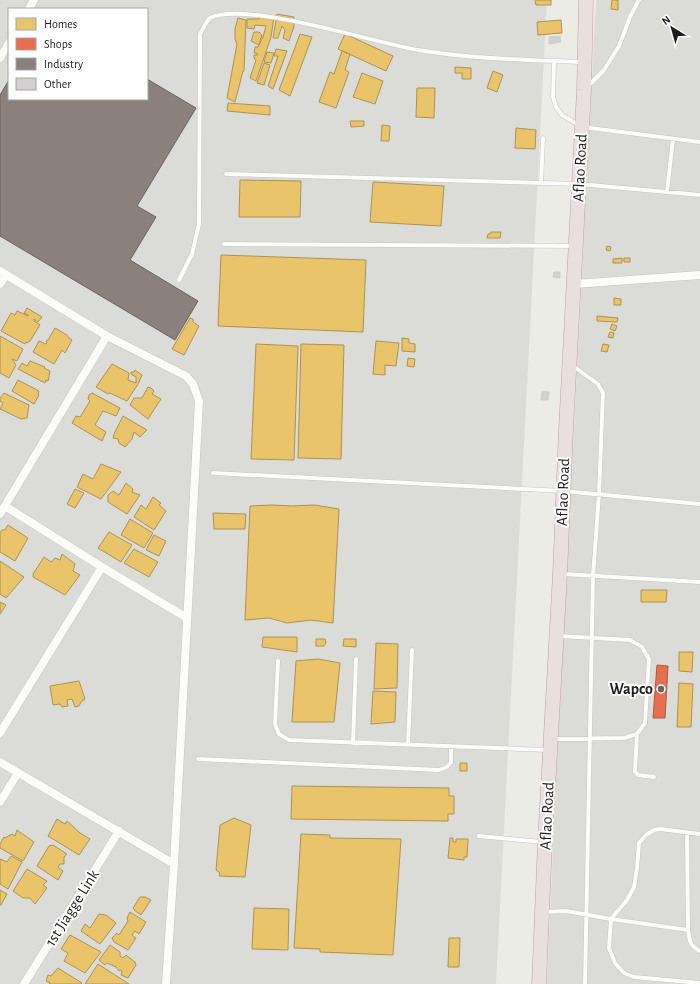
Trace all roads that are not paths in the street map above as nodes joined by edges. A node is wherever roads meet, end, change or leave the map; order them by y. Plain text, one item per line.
1 (586, 0) edge
2 (639, 0) edge
3 (249, 9) dead end
4 (296, 16) dead end
5 (8, 45) edge
6 (0, 58) edge
7 (554, 61) junction
8 (584, 62) junction
9 (584, 90) junction
10 (582, 127) junction
11 (543, 138) dead end
12 (672, 139) junction
13 (700, 142) edge
14 (226, 174) dead end
15 (541, 183) junction
16 (579, 184) junction
17 (666, 192) junction
18 (700, 195) edge
19 (224, 244) dead end
20 (576, 246) junction
21 (3, 273) edge
22 (700, 275) edge
23 (179, 280) dead end
24 (0, 284) edge
25 (574, 284) junction
26 (107, 336) junction
27 (570, 363) junction
28 (213, 473) dead end
29 (564, 491) junction
30 (599, 494) junction
31 (700, 504) edge
32 (5, 506) junction
33 (0, 514) edge
34 (102, 568) junction
35 (560, 574) junction
36 (593, 576) junction
37 (700, 582) edge
38 (187, 618) junction
39 (557, 636) junction
40 (592, 638) junction
41 (412, 650) dead end
42 (356, 659) dead end
43 (278, 661) dead end
44 (0, 733) edge
45 (637, 734) junction
46 (590, 738) junction
47 (353, 743) junction
48 (408, 745) junction
49 (550, 745) junction
50 (451, 747) junction
51 (198, 759) dead end
52 (0, 762) edge
53 (18, 773) junction
54 (654, 777) dead end
55 (0, 802) edge
56 (119, 831) junction
57 (687, 833) junction
58 (700, 834) edge
59 (480, 836) dead end
60 (545, 842) junction
61 (174, 864) junction
62 (542, 912) junction
63 (585, 914) junction
64 (611, 919) junction
65 (688, 930) junction
66 (700, 951) edge
67 (700, 983) edge
68 (24, 984) edge
69 (166, 984) edge
70 (539, 984) edge
71 (585, 984) edge

1 - 8 highway, Aflao Road
2 - 9 lane
3 - 23 lane
4 - 7 lane
5 - 6 street
7 - 8 lane
7 - 10 lane
8 - 9 highway, Aflao Road
9 - 10 highway, Aflao Road
10 - 12 lane
10 - 16 highway, Aflao Road
11 - 15 lane
12 - 13 lane
12 - 17 lane
14 - 15 lane
15 - 16 lane
16 - 17 lane
16 - 20 highway, Aflao Road
17 - 18 lane
19 - 20 lane
20 - 25 highway, Aflao Road
21 - 24 street
21 - 26 street
22 - 25 street
25 - 27 highway, Aflao Road
26 - 32 street
26 - 38 street
27 - 29 highway, Aflao Road
27 - 30 lane
28 - 29 lane
29 - 30 lane
29 - 35 highway, Aflao Road
30 - 31 lane
30 - 36 lane
32 - 33 street
32 - 34 street
34 - 38 street
34 - 44 street
35 - 36 lane
35 - 39 highway, Aflao Road
36 - 37 lane
36 - 40 lane
38 - 61 street
39 - 40 lane
39 - 49 highway, Aflao Road
40 - 45 lane
40 - 46 lane
41 - 48 lane
42 - 47 lane
43 - 47 lane
45 - 46 lane
45 - 54 lane
46 - 49 lane
46 - 63 lane
47 - 48 lane
48 - 50 lane
49 - 50 lane
49 - 60 highway, Aflao Road
50 - 51 lane
52 - 53 street
53 - 55 street
53 - 56 street
56 - 61 street
56 - 68 street, 1st Jiagge Link
57 - 58 lane
57 - 64 lane
57 - 65 lane
59 - 60 lane
60 - 62 highway, Aflao Road
61 - 69 street
62 - 63 lane
62 - 70 highway, Aflao Road
63 - 64 lane
63 - 71 lane
64 - 65 lane
64 - 67 lane
65 - 66 lane

